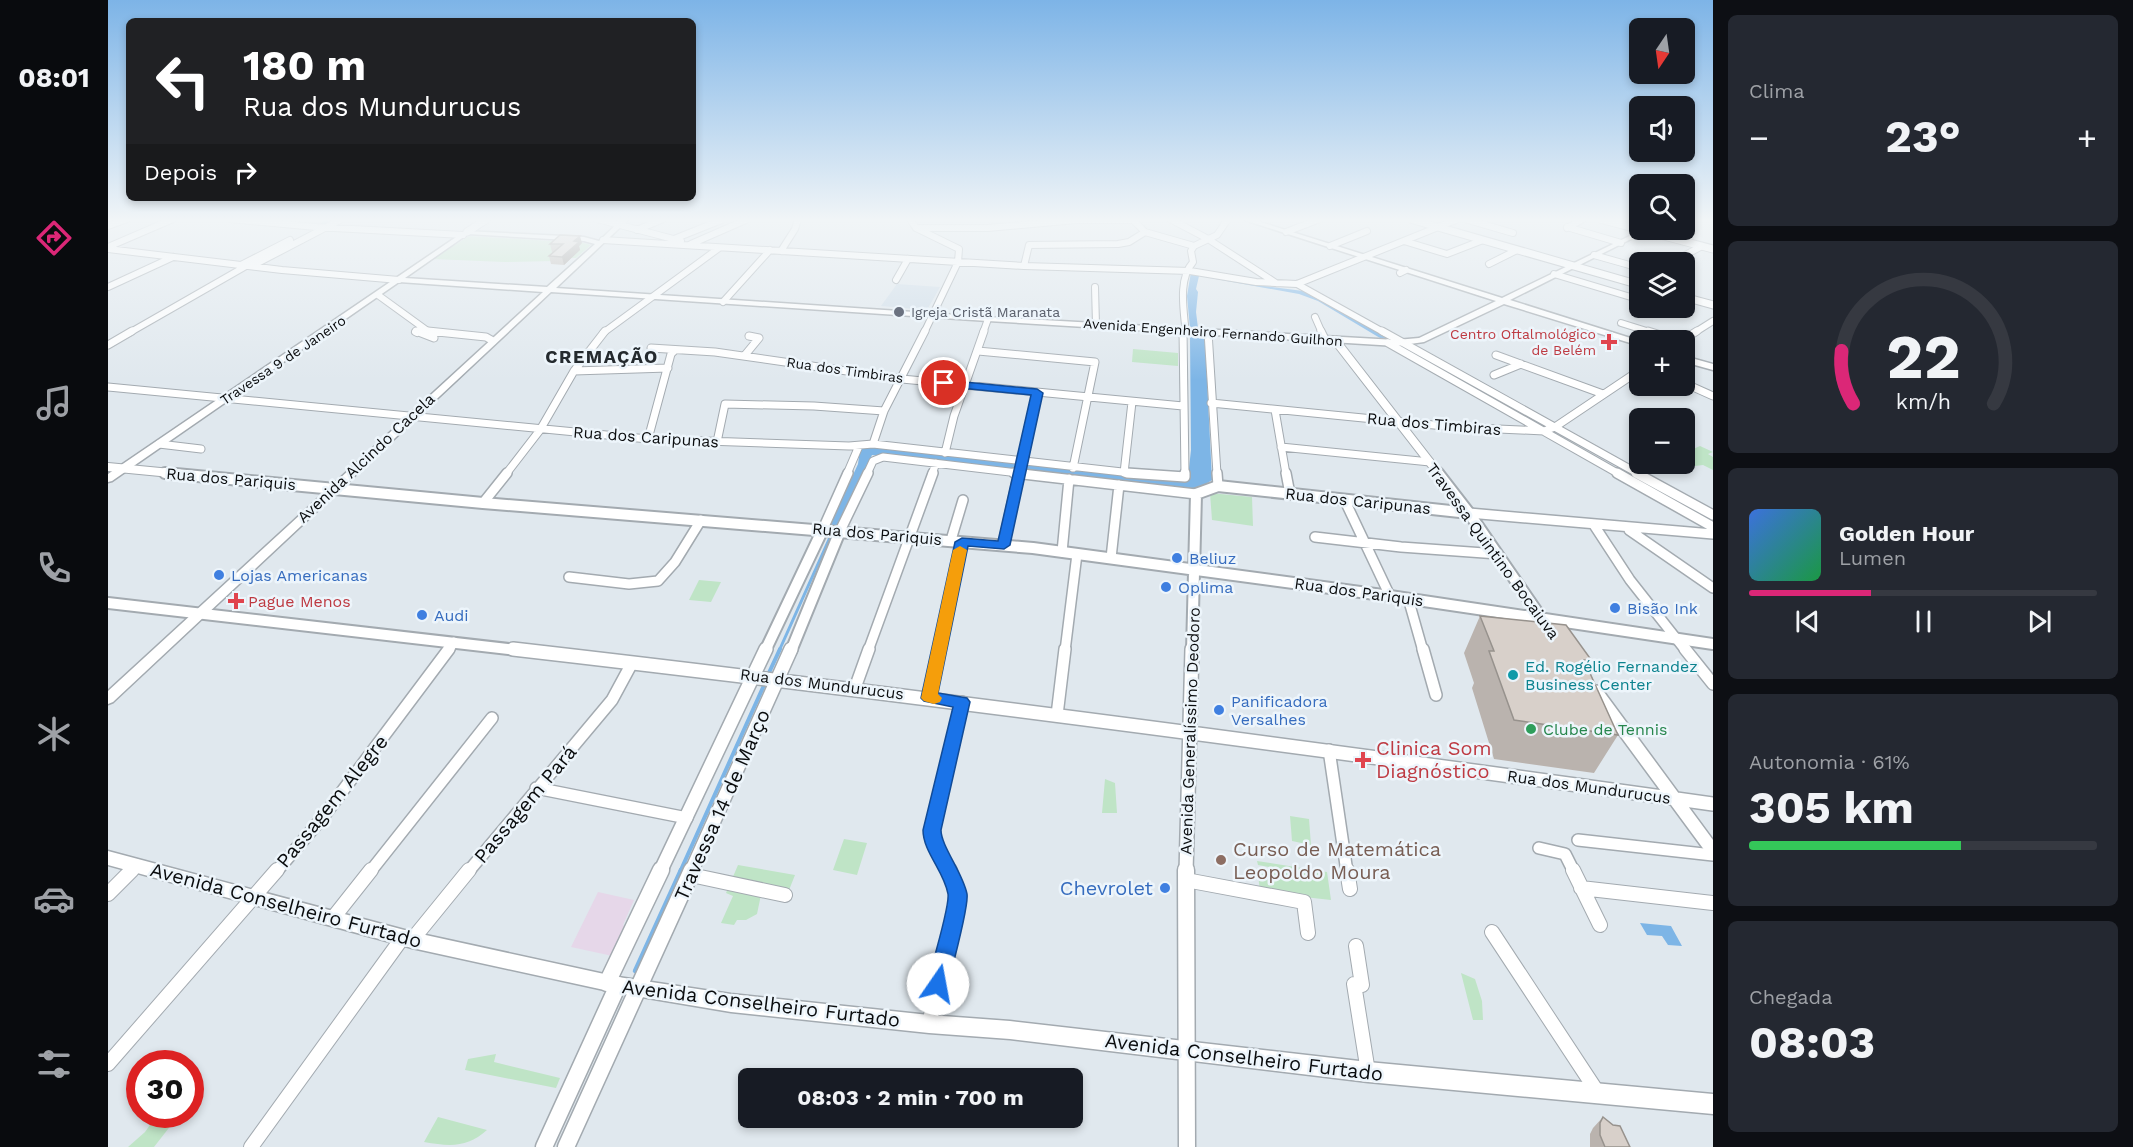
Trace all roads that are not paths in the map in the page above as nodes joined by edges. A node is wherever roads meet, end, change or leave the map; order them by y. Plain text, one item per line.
1 (139, 273) edge
2 (235, 273) edge
3 (317, 273) edge
4 (410, 273) edge
5 (567, 273) edge
6 (685, 273) edge
7 (750, 273) edge
8 (900, 273) edge
9 (953, 273) edge
10 (1188, 273) edge
11 (1202, 273) edge
12 (1262, 273) edge
13 (1325, 273) edge
14 (1405, 273) edge
15 (1557, 273) edge
16 (1595, 273) edge
17 (1554, 274) junction
18 (399, 280) junction
19 (896, 280) dead end
20 (1629, 282) edge
21 (1278, 284) junction
22 (1297, 284) junction
23 (108, 287) edge
24 (1095, 287) dead end
25 (548, 290) junction
26 (378, 295) junction
27 (1629, 296) edge
28 (652, 297) junction
29 (1500, 300) junction
30 (1695, 300) edge
31 (723, 302) junction
32 (1713, 305) edge
33 (933, 315) junction
34 (1315, 317) dead end
35 (988, 319) junction
36 (1713, 321) edge
37 (1621, 323) dead end
38 (1096, 325) junction
39 (1184, 328) junction
40 (1644, 330) edge
41 (1208, 332) junction
42 (1695, 332) edge
43 (749, 336) dead end
44 (493, 340) junction
45 (1330, 340) junction
46 (1629, 341) edge
47 (1388, 343) junction
48 (1403, 343) junction
49 (108, 345) edge
50 (651, 348) dead end
51 (674, 351) junction
52 (978, 351) junction
53 (745, 355) junction
54 (1496, 355) dead end
55 (1695, 362) edge
56 (1521, 364) junction
57 (668, 368) junction
58 (1713, 368) edge
59 (574, 371) junction
60 (1494, 375) dead end
61 (1629, 377) edge
62 (902, 379) junction
63 (965, 386) junction
64 (108, 387) edge
65 (1695, 388) edge
66 (1037, 393) junction
67 (1603, 394) junction
68 (1713, 396) edge
69 (1086, 398) junction
70 (225, 400) junction
71 (1132, 402) junction
72 (1212, 403) junction
73 (1183, 406) junction
74 (1275, 410) junction
75 (884, 411) junction
76 (410, 418) junction
77 (1399, 422) junction
78 (1555, 427) junction
79 (540, 430) junction
80 (1544, 430) junction
81 (648, 439) junction
82 (717, 442) junction
83 (159, 444) junction
84 (873, 444) junction
85 (859, 446) junction
86 (1281, 447) junction
87 (201, 448) dead end
88 (945, 453) junction
89 (1022, 462) junction
90 (1430, 462) junction
91 (936, 463) junction
92 (108, 467) edge
93 (1073, 468) junction
94 (124, 469) junction
95 (1019, 473) junction
96 (1124, 473) junction
97 (108, 479) edge
98 (1069, 479) junction
99 (1119, 485) junction
100 (1218, 486) junction
101 (333, 489) junction
102 (1196, 494) junction
103 (1290, 494) junction
104 (963, 500) dead end
105 (1345, 501) junction
106 (483, 503) junction
107 (1469, 513) junction
108 (1713, 515) edge
109 (701, 520) junction
110 (1593, 525) junction
111 (1713, 526) edge
112 (1627, 528) junction
113 (823, 529) junction
114 (840, 531) junction
115 (1713, 534) edge
116 (908, 537) junction
117 (1315, 537) dead end
118 (956, 541) junction
119 (1365, 544) junction
120 (1004, 545) junction
121 (1062, 552) junction
122 (1077, 554) junction
123 (1498, 554) junction
124 (1111, 558) junction
125 (1195, 570) junction
126 (570, 577) dead end
127 (1713, 588) edge
128 (1390, 596) junction
129 (1408, 598) junction
130 (108, 603) edge
131 (202, 612) junction
132 (1540, 617) junction
133 (1554, 636) edge
134 (1675, 638) junction
135 (454, 642) junction
136 (1713, 644) edge
137 (632, 663) junction
138 (752, 675) junction
139 (779, 679) junction
140 (1588, 682) edge
141 (1713, 684) edge
142 (855, 688) junction
143 (1436, 694) dead end
144 (929, 698) junction
145 (108, 699) edge
146 (962, 702) junction
147 (1057, 715) junction
148 (492, 718) dead end
149 (1188, 731) junction
150 (1329, 750) junction
151 (536, 788) junction
152 (1674, 799) junction
153 (1713, 804) edge
154 (687, 818) junction
155 (1578, 840) dead end
156 (1539, 848) dead end
157 (1713, 853) edge
158 (108, 858) edge
159 (137, 865) junction
160 (691, 875) junction
161 (1186, 880) junction
162 (1581, 888) junction
163 (1350, 890) dead end
164 (108, 894) edge
165 (785, 895) dead end
166 (253, 896) junction
167 (1713, 903) edge
168 (333, 918) junction
169 (1600, 925) dead end
170 (1308, 933) dead end
171 (1491, 933) dead end
172 (407, 938) junction
173 (1356, 946) dead end
174 (612, 984) junction
175 (637, 988) junction
176 (929, 1024) junction
177 (1187, 1049) junction
178 (108, 1064) edge
179 (1368, 1072) junction
180 (1598, 1093) junction
181 (1713, 1104) edge
182 (251, 1147) edge
183 (544, 1147) edge
184 (566, 1147) edge
185 (1187, 1147) edge

1 - 23 street
2 - 49 street
3 - 18 street, Avenida Engenheiro Fernando Guilhon
4 - 18 main road, Travessa 9 de Janeiro
5 - 25 main road, Avenida Alcindo Cacela
6 - 28 street
7 - 31 street
8 - 19 street
9 - 33 street
10 - 39 street
11 - 21 street
12 - 21 street
13 - 22 street
14 - 29 main road
15 - 17 main road, Avenida Engenheiro Fernando Guilhon
16 - 20 street
17 - 27 street
17 - 29 main road, Avenida Engenheiro Fernando Guilhon
18 - 25 main road, Avenida Engenheiro Fernando Guilhon
18 - 26 main road, Travessa 9 de Janeiro
21 - 22 street
22 - 48 street
24 - 38 street
25 - 28 main road, Avenida Engenheiro Fernando Guilhon
25 - 44 main road, Avenida Alcindo Cacela
26 - 44 street
26 - 70 main road, Travessa 9 de Janeiro
28 - 31 main road, Avenida Engenheiro Fernando Guilhon
28 - 59 street
29 - 46 main road
29 - 48 main road, Avenida Engenheiro Fernando Guilhon
30 - 32 street
31 - 33 main road, Avenida Engenheiro Fernando Guilhon
33 - 35 main road, Avenida Engenheiro Fernando Guilhon
33 - 62 street
34 - 45 street
35 - 38 main road, Avenida Engenheiro Fernando Guilhon
35 - 52 street
36 - 42 street
37 - 40 street
38 - 39 main road, Avenida Engenheiro Fernando Guilhon
39 - 41 main road, Avenida Engenheiro Fernando Guilhon
39 - 73 street
41 - 45 main road, Avenida Engenheiro Fernando Guilhon
41 - 72 street
43 - 53 street
44 - 76 main road, Avenida Alcindo Cacela
45 - 47 main road, Avenida Engenheiro Fernando Guilhon
45 - 77 street, Travessa Quintino Bocaiuva
47 - 48 main road, Avenida Engenheiro Fernando Guilhon
47 - 80 street
48 - 78 street
50 - 51 street, Rua dos Timbiras
51 - 53 street, Rua dos Timbiras
51 - 57 street
52 - 63 street
52 - 69 street
53 - 62 street, Rua dos Timbiras
54 - 56 street
55 - 58 main road
56 - 60 street
56 - 67 street
57 - 59 street
57 - 81 street
59 - 79 street
61 - 67 street, Rua dos Timbiras
62 - 63 street, Rua dos Timbiras
62 - 75 street
63 - 66 street, Rua dos Timbiras
63 - 88 street
64 - 70 street, Rua dos Caripunas
65 - 68 street
66 - 69 street, Rua dos Timbiras
66 - 89 street
67 - 78 street, Rua dos Timbiras
69 - 71 street, Rua dos Timbiras
69 - 93 street
70 - 76 street, Rua dos Caripunas
70 - 83 main road, Travessa 9 de Janeiro
71 - 73 street, Rua dos Timbiras
71 - 96 street
72 - 74 street, Rua dos Timbiras
72 - 100 street
73 - 96 street, Rua dos Caripunas
74 - 77 street, Rua dos Timbiras
74 - 86 street
75 - 82 street
75 - 84 street
76 - 79 street, Rua dos Caripunas
76 - 101 main road, Avenida Alcindo Cacela
77 - 80 street, Rua dos Timbiras
77 - 90 street, Travessa Quintino Bocaiuva
78 - 80 street, Rua dos Timbiras
78 - 108 street
79 - 81 street, Rua dos Caripunas
79 - 106 street
80 - 111 street
81 - 82 street, Rua dos Caripunas
82 - 85 street, Rua dos Caripunas
83 - 87 street
83 - 94 main road, Travessa 9 de Janeiro
84 - 85 street, Rua dos Caripunas
84 - 88 street, Rua dos Caripunas
85 - 113 street, Travessa 14 de Março
86 - 90 street
86 - 103 street
88 - 89 street, Rua dos Caripunas
89 - 93 street, Rua dos Caripunas
89 - 95 street
90 - 107 street, Travessa Quintino Bocaiuva
91 - 95 street
91 - 114 street, Travessa 14 de Março
91 - 116 street
92 - 94 street, Rua dos Pariquis
93 - 96 street, Rua dos Caripunas
94 - 97 main road, Travessa 9 de Janeiro
94 - 101 street, Rua dos Pariquis
95 - 98 street
95 - 120 street
98 - 99 street
98 - 121 street
99 - 102 street
99 - 124 street
100 - 102 street
100 - 103 street, Rua dos Caripunas
101 - 106 street, Rua dos Pariquis
101 - 131 main road, Avenida Alcindo Cacela
102 - 125 street, Avenida Generalíssimo Deodoro
103 - 105 street, Rua dos Caripunas
104 - 118 street
105 - 107 street, Rua dos Caripunas
105 - 119 street
106 - 109 street, Rua dos Pariquis
107 - 110 street, Rua dos Caripunas
107 - 123 street, Travessa Quintino Bocaiuva
109 - 113 street, Rua dos Pariquis
109 - 126 street
110 - 112 street, Rua dos Caripunas
110 - 134 street
112 - 115 street, Rua dos Caripunas
112 - 127 street
113 - 114 street, Rua dos Pariquis
113 - 138 street, Travessa 14 de Março
114 - 116 street, Rua dos Pariquis
114 - 139 street, Travessa 14 de Março
116 - 118 street, Rua dos Pariquis
116 - 142 street
117 - 119 street
118 - 120 street, Rua dos Pariquis
118 - 144 street
119 - 123 street
119 - 128 street
120 - 121 street, Rua dos Pariquis
121 - 122 street, Rua dos Pariquis
122 - 124 street, Rua dos Pariquis
122 - 147 street
123 - 132 street, Travessa Quintino Bocaiuva
124 - 125 street, Rua dos Pariquis
125 - 128 street, Rua dos Pariquis
125 - 149 street, Avenida Generalíssimo Deodoro
128 - 129 street, Rua dos Pariquis
129 - 132 street, Rua dos Pariquis
129 - 143 street
130 - 131 street, Rua dos Mundurucus
131 - 135 street, Rua dos Mundurucus
131 - 145 main road, Avenida Alcindo Cacela
132 - 133 street, Travessa Quintino Bocaiuva
132 - 134 street, Rua dos Pariquis
134 - 136 street, Rua dos Pariquis
134 - 141 street
135 - 137 street, Rua dos Mundurucus
135 - 166 street, Passagem Alegre
137 - 138 street, Rua dos Mundurucus
137 - 151 street, Passagem Pará
138 - 139 street, Rua dos Mundurucus
138 - 154 street, Travessa 14 de Março
139 - 142 street, Rua dos Mundurucus
139 - 160 street, Travessa 14 de Março
140 - 152 street
142 - 144 street, Rua dos Mundurucus
144 - 146 street, Rua dos Mundurucus
146 - 147 street, Rua dos Mundurucus
146 - 176 street
147 - 149 street, Rua dos Mundurucus
148 - 168 street
149 - 150 street, Rua dos Mundurucus
149 - 161 street, Avenida Generalíssimo Deodoro
150 - 152 street, Rua dos Mundurucus
150 - 163 street
151 - 154 street
151 - 172 street, Passagem Pará
152 - 153 street, Rua dos Mundurucus
152 - 157 street
154 - 174 street, Travessa 14 de Março
155 - 157 street
156 - 162 street
158 - 159 main road, Avenida Conselheiro Furtado
159 - 164 street
159 - 166 main road, Avenida Conselheiro Furtado
160 - 165 street
160 - 175 street, Travessa 14 de Março
161 - 170 street
161 - 177 street, Avenida Generalíssimo Deodoro
162 - 167 street
162 - 169 street
166 - 168 main road, Avenida Conselheiro Furtado
166 - 178 street, Passagem Alegre
168 - 172 main road, Avenida Conselheiro Furtado
171 - 180 street
172 - 174 main road, Avenida Conselheiro Furtado
172 - 182 street, Passagem Pará
173 - 179 street
174 - 175 main road, Avenida Conselheiro Furtado
174 - 183 street, Travessa 14 de Março
175 - 176 main road, Avenida Conselheiro Furtado
175 - 184 street, Travessa 14 de Março
176 - 177 main road, Avenida Conselheiro Furtado
177 - 179 main road, Avenida Conselheiro Furtado
177 - 185 street, Avenida Generalíssimo Deodoro
179 - 180 main road, Avenida Conselheiro Furtado
180 - 181 main road, Avenida Conselheiro Furtado

